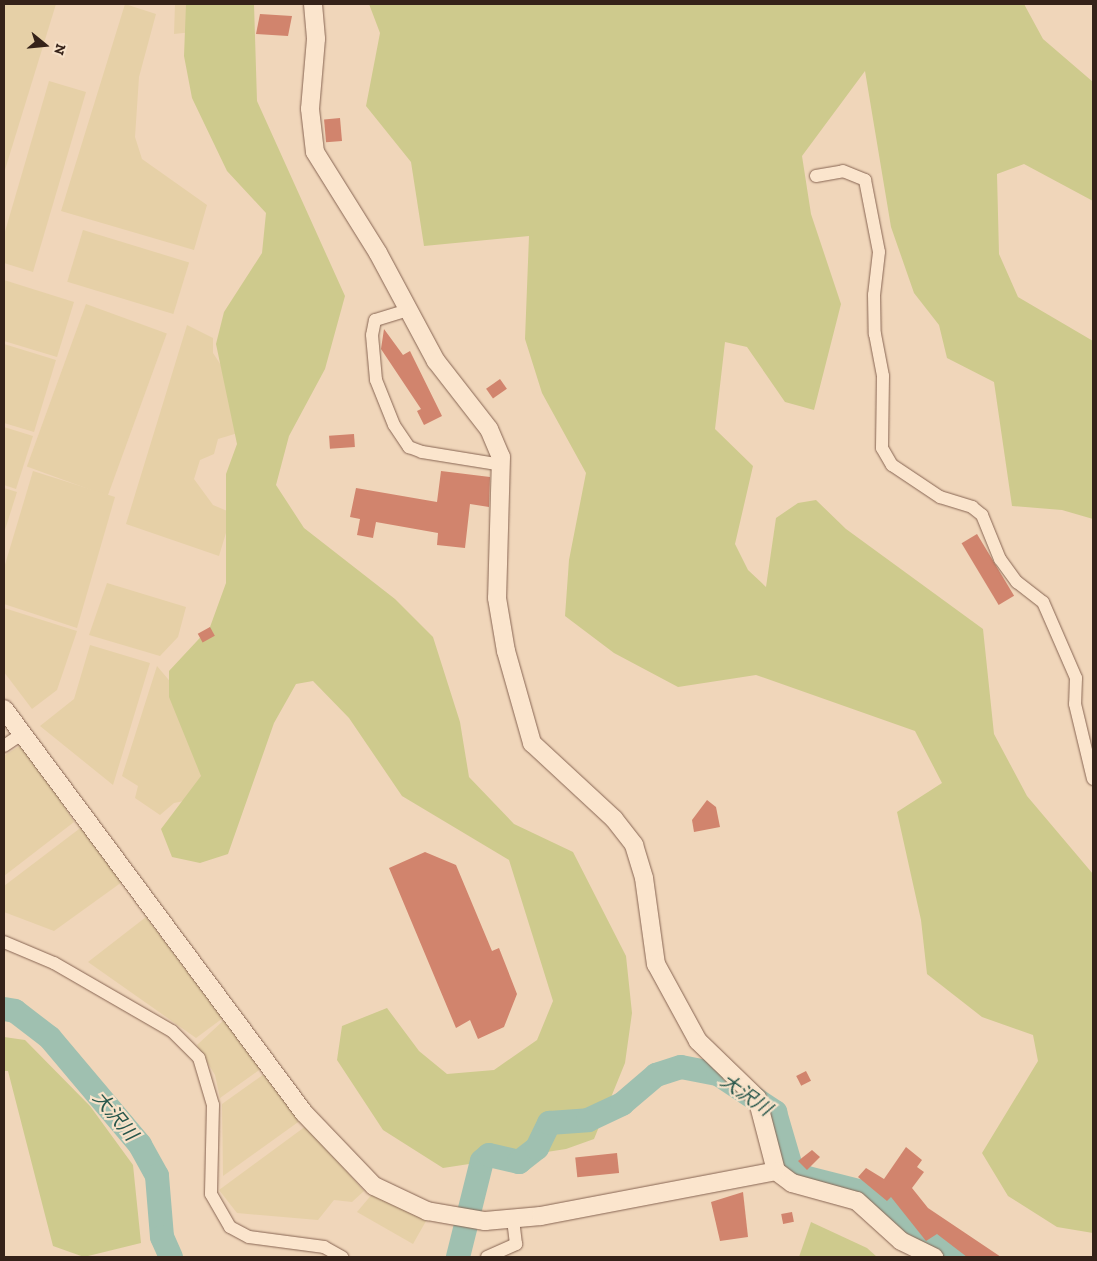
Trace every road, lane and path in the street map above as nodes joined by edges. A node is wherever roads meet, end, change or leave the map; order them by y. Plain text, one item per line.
1 (313, 4) edge
2 (816, 176) dead end
3 (408, 310) junction
4 (502, 464) junction
5 (4, 709) edge
6 (23, 733) junction
7 (4, 746) edge
8 (1093, 779) edge
9 (4, 942) edge
10 (776, 1171) junction
11 (513, 1219) junction
12 (342, 1257) edge
13 (487, 1257) edge
14 (934, 1257) edge

1 - 3 street
2 - 8 street
3 - 4 street
3 - 4 street
4 - 10 street
5 - 6 street
6 - 7 street
6 - 11 street
9 - 12 street
10 - 11 street
10 - 14 street
11 - 13 street

